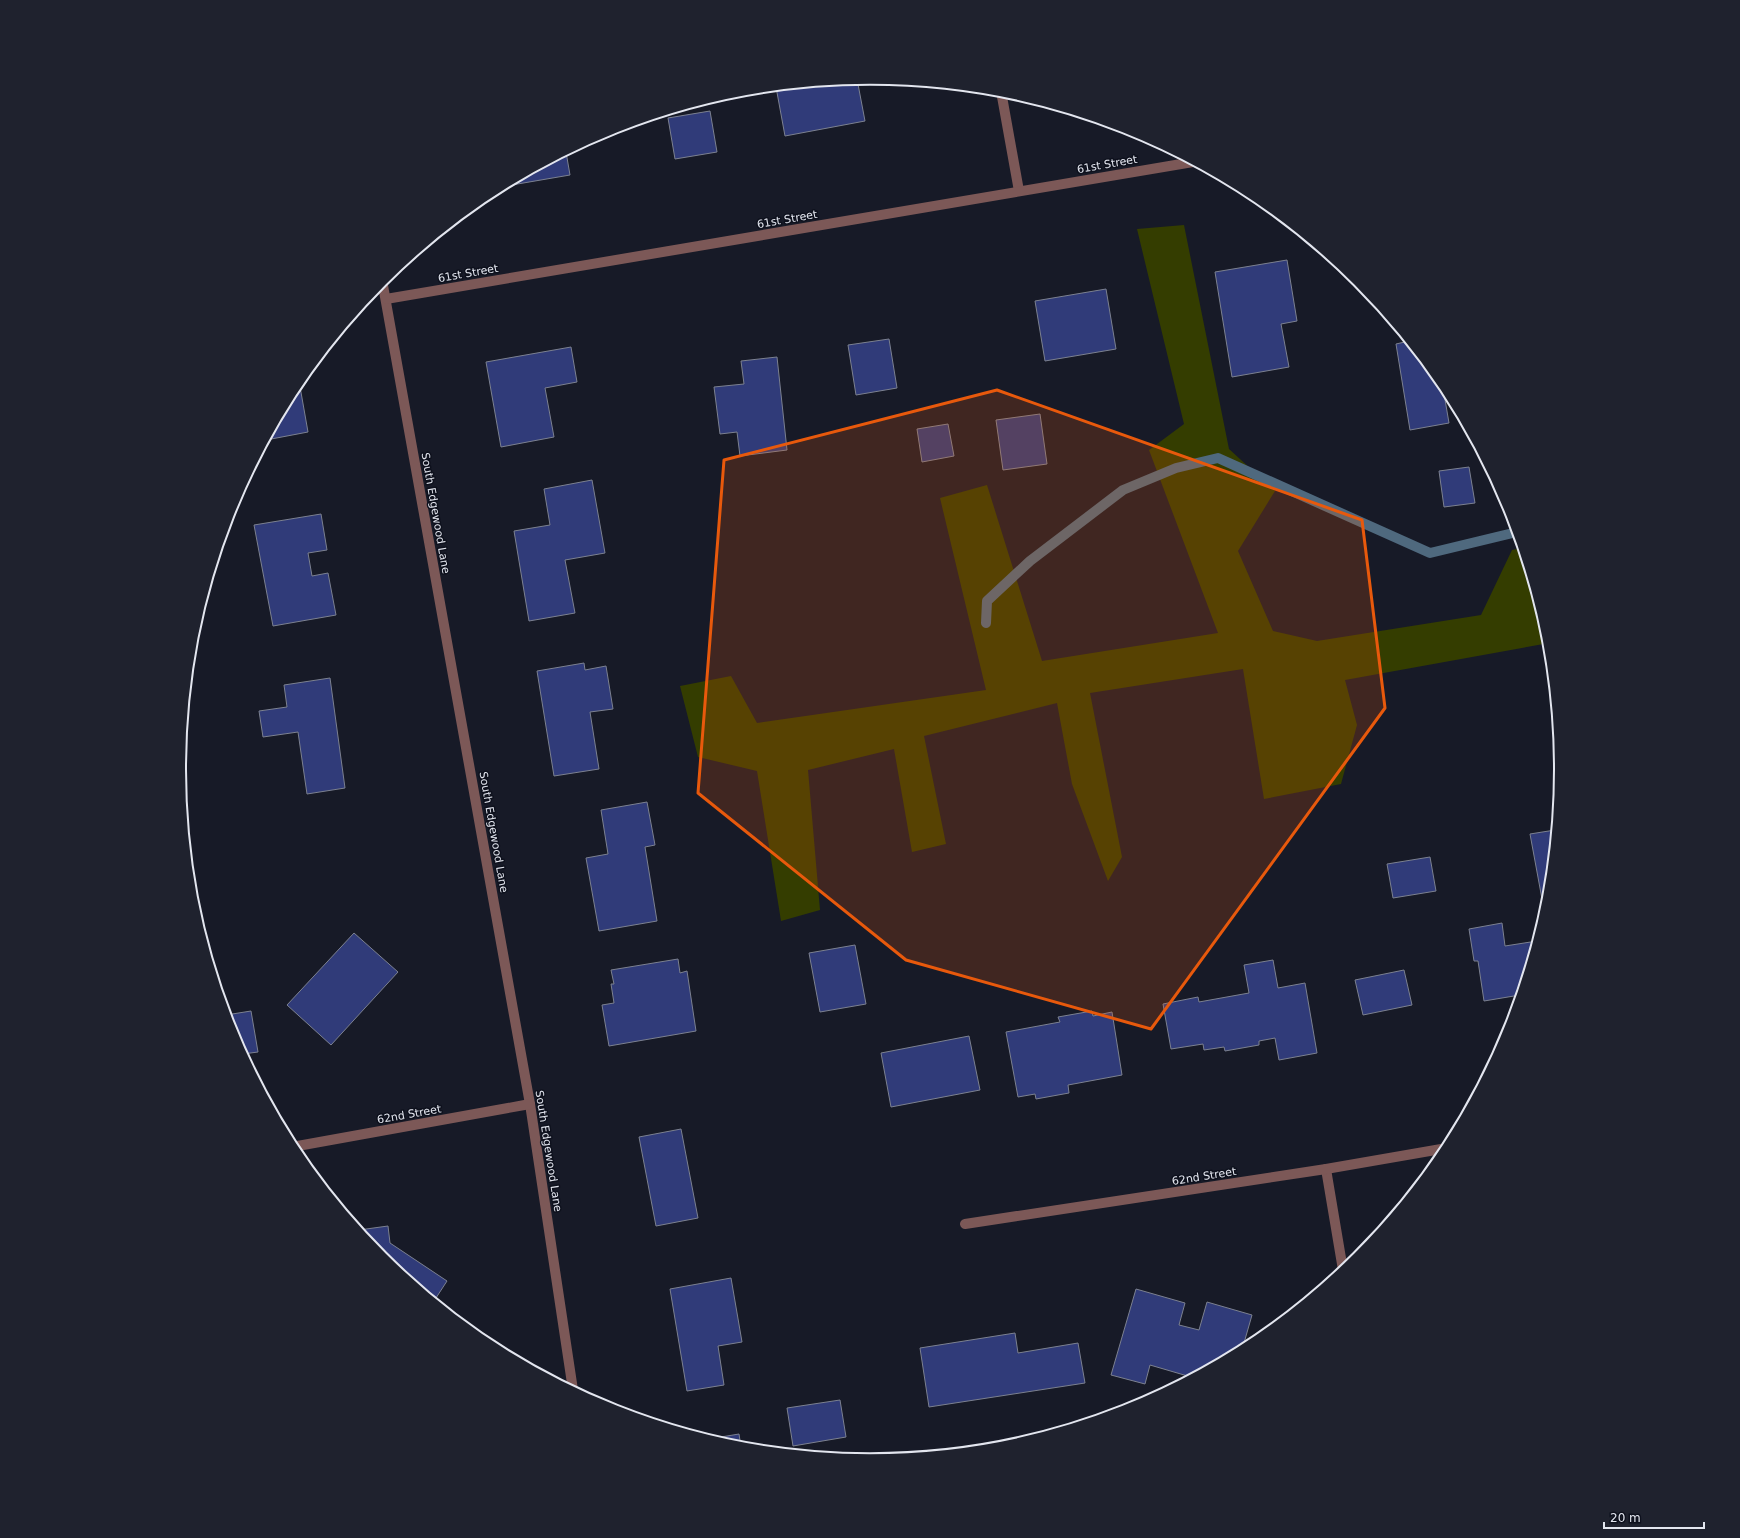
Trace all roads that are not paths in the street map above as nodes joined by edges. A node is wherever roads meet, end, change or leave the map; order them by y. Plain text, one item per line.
1 (1002, 98) edge
2 (1186, 163) edge
3 (1019, 191) junction
4 (384, 288) edge
5 (386, 299) junction
6 (530, 1104) junction
7 (299, 1146) edge
8 (1439, 1150) edge
9 (1326, 1170) junction
10 (965, 1224) dead end
11 (1342, 1264) edge
12 (571, 1384) edge

1 - 3 street
2 - 3 street, 61st Street
3 - 5 street, 61st Street
4 - 5 street, South Edgewood Lane
5 - 6 street, South Edgewood Lane
6 - 7 street, 62nd Street
6 - 12 street, South Edgewood Lane
8 - 9 street, 62nd Street
9 - 10 street, 62nd Street
9 - 11 street

